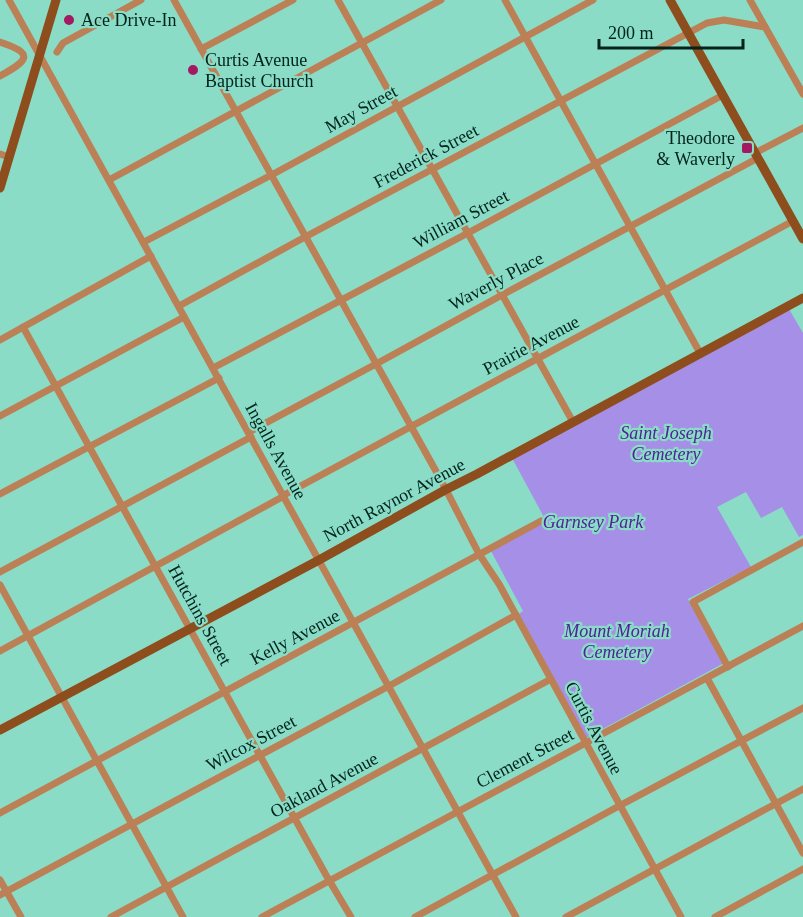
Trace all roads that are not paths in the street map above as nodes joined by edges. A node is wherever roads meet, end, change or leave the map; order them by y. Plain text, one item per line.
1 (9, 0) edge
2 (56, 0) edge
3 (141, 0) edge
4 (174, 0) edge
5 (293, 0) edge
6 (338, 0) edge
7 (441, 0) edge
8 (505, 0) edge
9 (593, 0) edge
10 (670, 0) edge
11 (750, 0) edge
12 (765, 27) junction
13 (688, 32) junction
14 (525, 37) junction
15 (0, 42) edge
16 (362, 43) junction
17 (201, 50) junction
18 (57, 52) dead end
19 (39, 53) junction
20 (0, 76) edge
21 (801, 86) edge
22 (803, 94) edge
23 (723, 95) junction
24 (561, 101) junction
25 (397, 106) junction
26 (236, 112) junction
27 (803, 128) edge
28 (5, 155) edge
29 (757, 156) junction
30 (595, 164) junction
31 (432, 169) junction
32 (270, 175) junction
33 (109, 180) junction
34 (0, 188) edge
35 (797, 223) edge
36 (630, 227) junction
37 (468, 233) junction
38 (305, 237) junction
39 (803, 239) edge
40 (144, 242) junction
41 (151, 256) junction
42 (665, 291) junction
43 (502, 295) junction
44 (803, 298) edge
45 (340, 300) junction
46 (179, 306) junction
47 (184, 317) junction
48 (23, 327) junction
49 (0, 340) edge
50 (700, 353) junction
51 (538, 358) junction
52 (376, 364) junction
53 (213, 368) junction
54 (219, 378) junction
55 (55, 386) junction
56 (0, 416) edge
57 (573, 422) junction
58 (411, 427) junction
59 (250, 435) junction
60 (89, 446) junction
61 (445, 490) junction
62 (0, 494) edge
63 (284, 496) junction
64 (122, 506) junction
65 (541, 521) dead end
66 (803, 542) edge
67 (479, 554) junction
68 (319, 560) junction
69 (156, 566) junction
70 (0, 572) edge
71 (0, 585) edge
72 (516, 615) junction
73 (354, 623) junction
74 (803, 626) edge
75 (190, 629) junction
76 (28, 635) junction
77 (0, 651) edge
78 (728, 667) junction
79 (707, 678) junction
80 (551, 679) junction
81 (389, 686) junction
82 (225, 692) junction
83 (63, 697) junction
84 (803, 708) edge
85 (0, 730) edge
86 (741, 741) junction
87 (585, 743) junction
88 (423, 748) junction
89 (260, 755) junction
90 (97, 760) junction
91 (803, 789) edge
92 (776, 803) junction
93 (619, 806) junction
94 (458, 811) junction
95 (0, 813) edge
96 (294, 817) junction
97 (132, 824) junction
98 (803, 853) edge
99 (654, 869) junction
100 (803, 869) edge
101 (493, 875) junction
102 (0, 880) edge
103 (330, 881) junction
104 (166, 886) junction
105 (3, 894) edge
106 (21, 917) edge
107 (111, 917) edge
108 (183, 917) edge
109 (262, 917) edge
110 (351, 917) edge
111 (415, 917) edge
112 (516, 917) edge
113 (566, 917) edge
114 (681, 917) edge
115 (715, 917) edge

1 - 19 street, Ingalls Avenue
2 - 19 main road
3 - 18 street
4 - 17 street
5 - 17 street
6 - 16 street
7 - 16 street
8 - 14 street
9 - 14 street, May Street
10 - 13 main road
11 - 12 street
12 - 13 street, Frederick Street
12 - 21 street
13 - 23 main road
13 - 24 street, Frederick Street
14 - 24 street
14 - 25 street, May Street
15 - 20 street
16 - 25 street
16 - 26 street
17 - 26 street
19 - 28 main road
19 - 33 street, Ingalls Avenue
21 - 22 street
23 - 29 main road
23 - 30 street, William Street
24 - 30 street
24 - 31 street, Frederick Street
25 - 31 street
25 - 32 street, May Street
26 - 32 street
26 - 33 street
27 - 29 street, Waverly Place
28 - 34 main road
29 - 35 main road
29 - 36 street, Waverly Place
30 - 36 street
30 - 37 street, William Street
31 - 37 street
31 - 38 street, Frederick Street
32 - 38 street
32 - 40 street, May Street
33 - 40 street, Ingalls Avenue
35 - 39 main road
35 - 42 street, Prairie Avenue
36 - 42 street
36 - 43 street, Waverly Place
37 - 43 street
37 - 45 street, William Street
38 - 45 street
38 - 46 street, Frederick Street
40 - 41 street, Ingalls Avenue
41 - 46 street, Ingalls Avenue
41 - 48 street
42 - 50 street
42 - 51 street, Prairie Avenue
43 - 51 street
43 - 52 street, Waverly Place
44 - 50 main road, North Raynor Avenue
45 - 52 street
45 - 53 street, William Street
46 - 47 street, Ingalls Avenue
47 - 53 street, Ingalls Avenue
47 - 55 street
48 - 49 street
48 - 55 street, Hutchins Street
50 - 57 main road, North Raynor Avenue
51 - 57 street
51 - 58 street, Prairie Avenue
52 - 58 street
52 - 59 street, Waverly Place
53 - 54 street, Ingalls Avenue
54 - 59 street, Ingalls Avenue
54 - 60 street
55 - 56 street
55 - 60 street, Hutchins Street
57 - 61 main road, North Raynor Avenue
58 - 61 street
58 - 63 street, Prairie Avenue
59 - 63 street, Ingalls Avenue
59 - 64 street, Waverly Place
60 - 62 street
60 - 64 street, Hutchins Street
61 - 67 street, Curtis Avenue
61 - 68 main road, North Raynor Avenue
63 - 68 street, Ingalls Avenue
63 - 69 street, Prairie Avenue
64 - 69 street, Hutchins Street
64 - 70 street, Waverly Place
65 - 67 street, Kelly Avenue
66 - 78 street
67 - 72 street, Curtis Avenue
67 - 73 street, Kelly Avenue
68 - 73 street, Ingalls Avenue
68 - 75 main road, North Raynor Avenue
69 - 75 street, Hutchins Street
69 - 76 street, Prairie Avenue
71 - 76 street
72 - 80 street, Curtis Avenue
72 - 81 street, Wilcox Street
73 - 81 street, Ingalls Avenue
73 - 82 street, Kelly Avenue
74 - 78 street, Clement Street
75 - 82 street, Hutchins Street
75 - 83 main road, North Raynor Avenue
76 - 77 street, Prairie Avenue
76 - 83 street
78 - 79 street, Clement Street
79 - 86 street
79 - 87 street, Clement Street
80 - 87 street, Curtis Avenue
80 - 88 street, Oakland Avenue
81 - 88 street, Ingalls Avenue
81 - 89 street, Wilcox Street
82 - 89 street, Hutchins Street
82 - 90 street, Kelly Avenue
83 - 85 main road, North Raynor Avenue
83 - 90 street
84 - 86 street
86 - 92 street
86 - 93 street
87 - 93 street, Curtis Avenue
87 - 94 street, Clement Street
88 - 94 street, Ingalls Avenue
88 - 96 street, Oakland Avenue
89 - 96 street, Hutchins Street
89 - 97 street, Wilcox Street
90 - 95 street, Kelly Avenue
90 - 97 street
91 - 92 street
92 - 98 street
92 - 99 street
93 - 99 street, Curtis Avenue
93 - 101 street
94 - 101 street, Ingalls Avenue
94 - 103 street, Clement Street
96 - 103 street, Hutchins Street
96 - 104 street, Oakland Avenue
97 - 104 street
97 - 105 street, Wilcox Street
99 - 113 street
99 - 114 street, Curtis Avenue
100 - 115 street
101 - 111 street
101 - 112 street, Ingalls Avenue
102 - 105 street
103 - 109 street, Clement Street
103 - 110 street, Hutchins Street
104 - 107 street, Oakland Avenue
104 - 108 street
105 - 106 street

